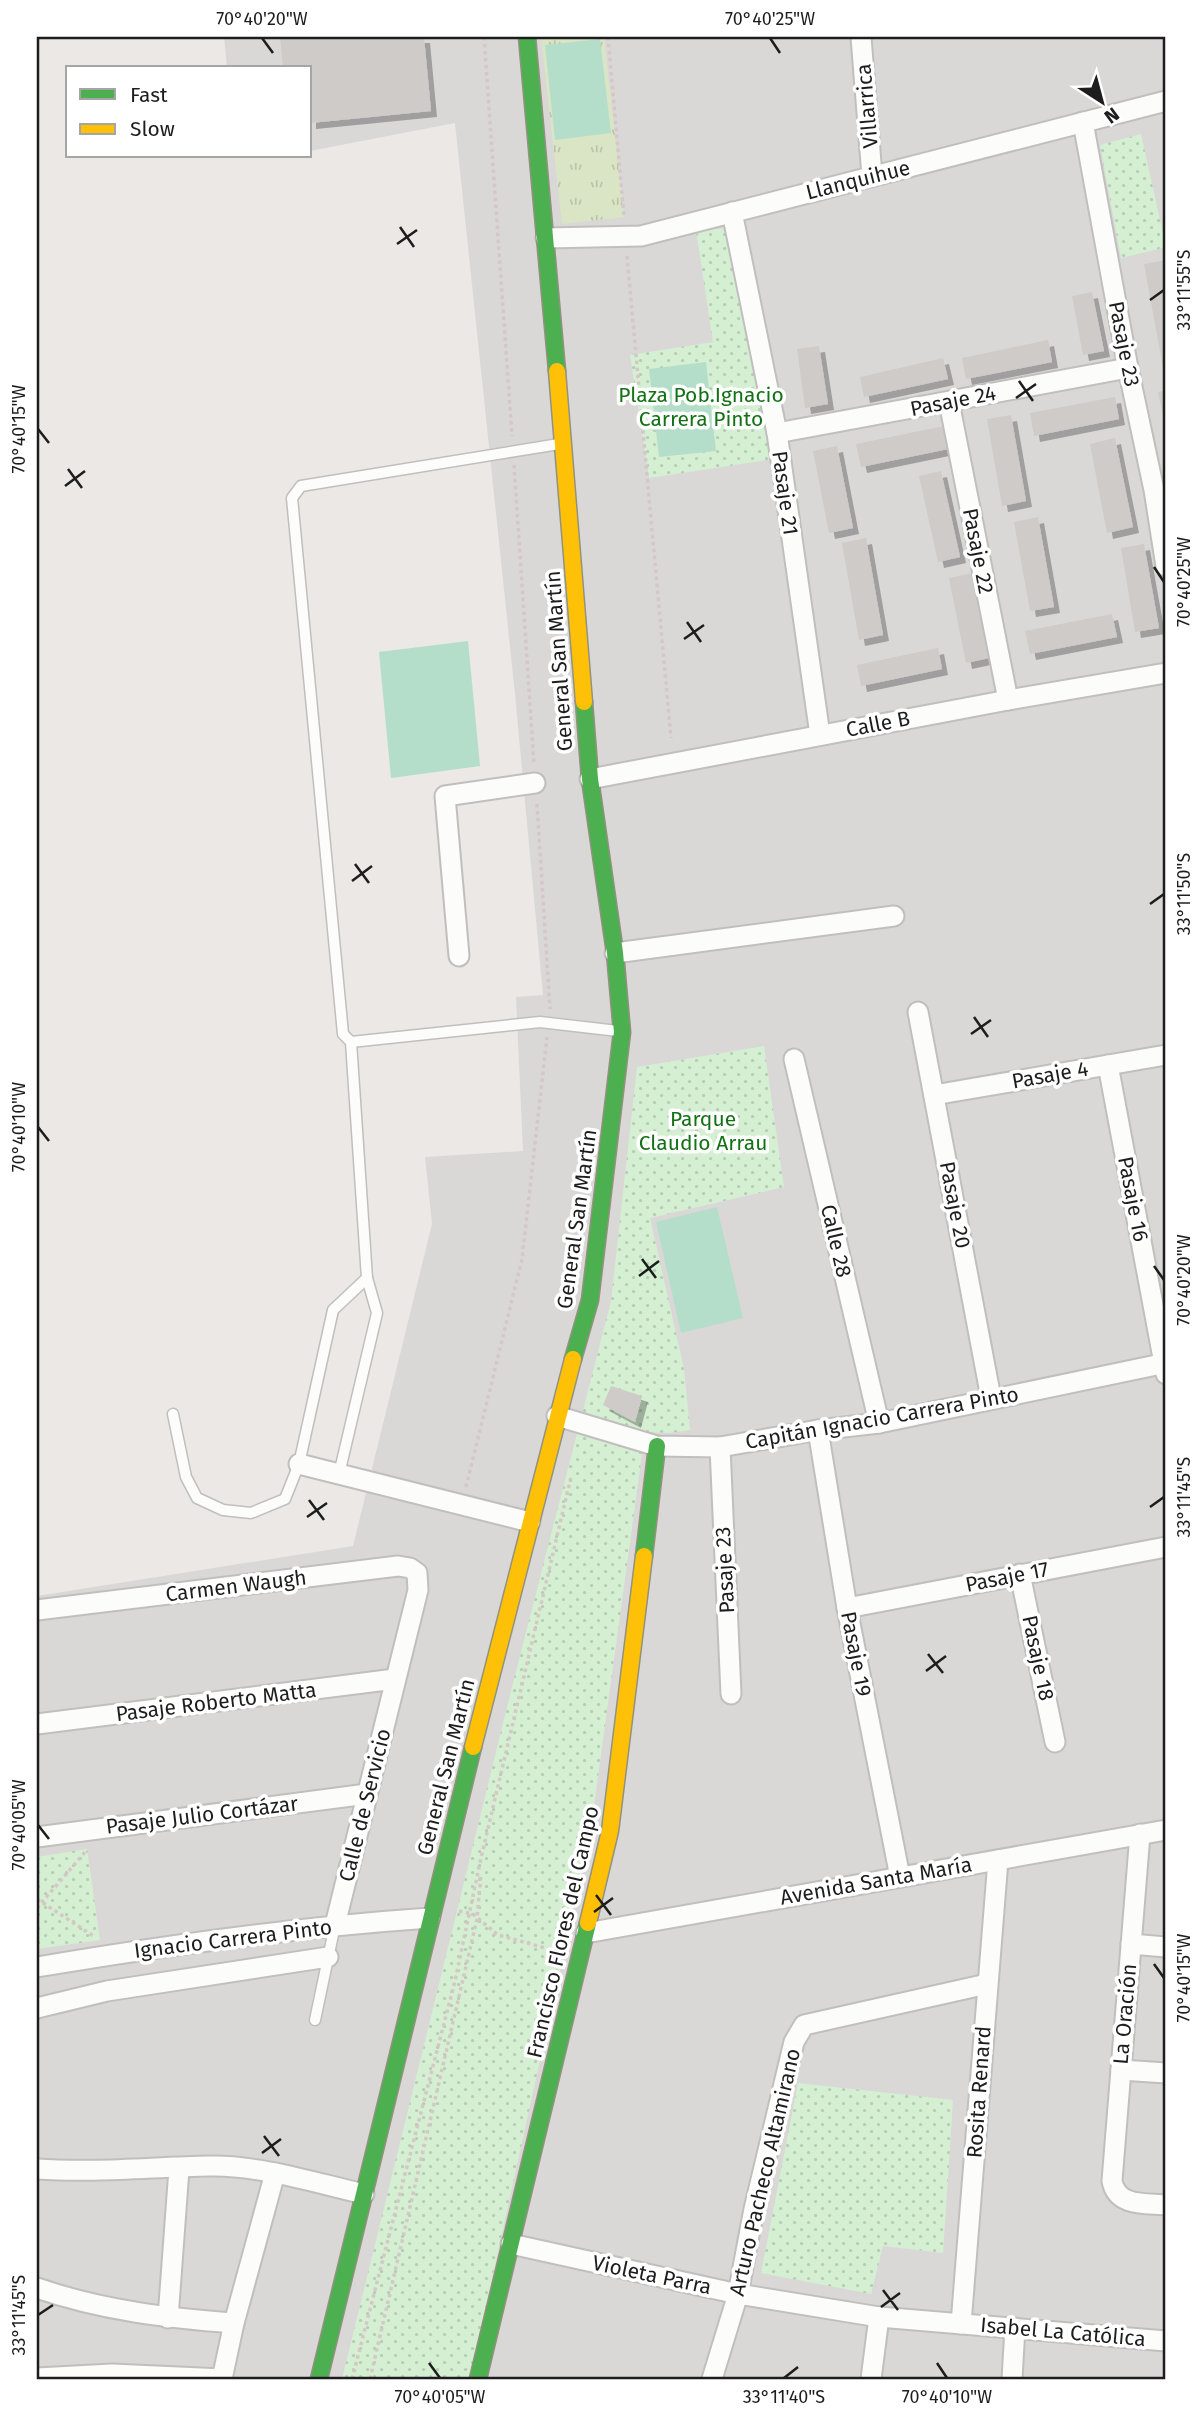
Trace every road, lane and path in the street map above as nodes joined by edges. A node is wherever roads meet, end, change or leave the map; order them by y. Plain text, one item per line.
1 (527, 37) edge
2 (608, 37) edge
3 (861, 37) edge
4 (1166, 101) edge
5 (1083, 122) junction
6 (872, 176) junction
7 (732, 212) junction
8 (625, 229) dead end
9 (546, 238) junction
10 (626, 243) dead end
11 (1128, 368) junction
12 (949, 402) junction
13 (777, 433) junction
14 (563, 443) junction
15 (1160, 489) edge
16 (1166, 566) edge
17 (1166, 673) edge
18 (1008, 700) junction
19 (820, 735) junction
20 (671, 738) dead end
21 (590, 779) junction
22 (536, 783) dead end
23 (894, 916) dead end
24 (615, 953) junction
25 (459, 956) dead end
26 (918, 1012) dead end
27 (622, 1032) junction
28 (351, 1042) junction
29 (1166, 1055) edge
30 (794, 1059) dead end
31 (1108, 1065) junction
32 (934, 1095) junction
33 (366, 1278) junction
34 (1166, 1367) edge
35 (991, 1398) junction
36 (173, 1414) dead end
37 (557, 1416) junction
38 (879, 1423) junction
39 (818, 1430) junction
40 (657, 1446) junction
41 (720, 1447) junction
42 (299, 1464) junction
43 (574, 1465) dead end
44 (339, 1474) junction
45 (530, 1522) junction
46 (1166, 1547) edge
47 (1020, 1574) junction
48 (418, 1590) joint
49 (847, 1608) junction
50 (37, 1610) edge
51 (396, 1679) junction
52 (731, 1693) dead end
53 (37, 1724) edge
54 (1055, 1742) dead end
55 (367, 1794) junction
56 (109, 1827) junction
57 (1166, 1830) edge
58 (1140, 1834) junction
59 (37, 1837) edge
60 (998, 1860) junction
61 (481, 1874) dead end
62 (900, 1877) junction
63 (37, 1899) edge
64 (42, 1902) junction
65 (37, 1908) edge
66 (431, 1911) junction
67 (470, 1914) junction
68 (477, 1919) junction
69 (335, 1925) junction
70 (586, 1933) junction
71 (1130, 1944) junction
72 (1166, 1947) edge
73 (115, 1954) junction
74 (328, 1957) junction
75 (581, 1957) junction
76 (37, 1967) edge
77 (987, 1984) junction
78 (37, 2008) edge
79 (315, 2020) dead end
80 (1121, 2070) junction
81 (1166, 2073) edge
82 (37, 2169) edge
83 (179, 2169) junction
84 (275, 2173) junction
85 (363, 2194) junction
86 (1166, 2204) edge
87 (511, 2244) junction
88 (37, 2288) edge
89 (738, 2294) junction
90 (879, 2317) junction
91 (168, 2318) junction
92 (233, 2323) junction
93 (961, 2324) junction
94 (1015, 2328) junction
95 (1166, 2341) edge
96 (37, 2378) edge
97 (223, 2379) edge
98 (319, 2379) edge
99 (352, 2379) edge
100 (369, 2379) edge
101 (478, 2379) edge
102 (712, 2379) edge
103 (871, 2379) edge
104 (1012, 2379) edge

1 - 9 main road, General San Martín
2 - 8 path
3 - 6 street, Villarrica
4 - 5 street, Llanquihue
5 - 6 street, Llanquihue
5 - 11 street, Pasaje 23
6 - 7 street, Llanquihue
7 - 9 street, Llanquihue
7 - 13 street, Pasaje 21
9 - 14 main road, General San Martín
10 - 20 path
11 - 12 street, Pasaje 24
11 - 15 street, Pasaje 23
12 - 13 street, Pasaje 24
12 - 18 street, Pasaje 22
13 - 19 street, Pasaje 21
14 - 21 main road, General San Martín
14 - 28 lane
15 - 16 street, Pasaje 23
17 - 18 street, Calle B
18 - 19 street, Calle B
19 - 21 street, Calle B
21 - 24 main road, General San Martín
22 - 25 street
23 - 24 street
24 - 27 main road, General San Martín
26 - 32 street, Pasaje 20
27 - 28 lane
27 - 37 main road, General San Martín
28 - 33 lane
29 - 31 street, Pasaje 4
30 - 38 street, Calle 28
31 - 32 street, Pasaje 4
31 - 34 street, Pasaje 16
32 - 35 street, Pasaje 20
33 - 42 lane
33 - 44 lane
34 - 35 street, Capitán Ignacio Carrera Pinto
35 - 38 street, Capitán Ignacio Carrera Pinto
36 - 42 lane
37 - 40 street, Capitán Ignacio Carrera Pinto
37 - 45 main road, General San Martín
38 - 39 street, Capitán Ignacio Carrera Pinto
39 - 41 street, Capitán Ignacio Carrera Pinto
39 - 49 street, Pasaje 19
40 - 41 street, Capitán Ignacio Carrera Pinto
40 - 70 main road, Francisco Flores del Campo
41 - 52 street, Pasaje 23
42 - 44 street
43 - 67 path
44 - 45 street
45 - 66 main road, General San Martín
46 - 47 street, Pasaje 17
47 - 49 street, Pasaje 17
47 - 54 street, Pasaje 18
48 - 50 street, Carmen Waugh
48 - 51 street, Calle de Servicio
49 - 62 street, Pasaje 19
51 - 53 street, Pasaje Roberto Matta
51 - 55 street, Calle de Servicio
55 - 56 street, Pasaje Julio Cortázar
55 - 69 street, Calle de Servicio
56 - 59 street, Pasaje Julio Cortázar
56 - 64 path
57 - 58 street, Avenida Santa María
58 - 60 street, Avenida Santa María
58 - 71 street, La Oración
60 - 62 street, Avenida Santa María
60 - 77 street, Rosita Renard
61 - 68 path
62 - 70 street, Avenida Santa María
63 - 64 path
64 - 65 path
64 - 73 path
66 - 67 path
66 - 69 street, Ignacio Carrera Pinto
66 - 85 main road, General San Martín
67 - 68 path
67 - 99 path
68 - 75 path
68 - 100 path
69 - 73 street, Ignacio Carrera Pinto
69 - 74 lane, Calle de Servicio
70 - 75 main road, Francisco Flores del Campo
71 - 72 street
71 - 80 street, La Oración
73 - 76 street, Ignacio Carrera Pinto
74 - 78 street
74 - 79 lane, Calle de Servicio
75 - 87 main road, Francisco Flores del Campo
77 - 89 street, Arturo Pacheco Altamirano
77 - 93 street, Rosita Renard
80 - 81 street
80 - 86 street, La Oración
82 - 83 street
83 - 84 street
83 - 91 street
84 - 85 street
84 - 92 street
85 - 98 main road, General San Martín
87 - 89 street, Violeta Parra
87 - 101 main road, Francisco Flores del Campo
88 - 91 street
89 - 90 street, Violeta Parra
89 - 102 street, Arturo Pacheco Altamirano
90 - 93 street, Violeta Parra
90 - 103 street
91 - 92 street
92 - 97 street
93 - 94 street, Isabel La Católica
94 - 95 street, Isabel La Católica
94 - 104 street
96 - 97 street

